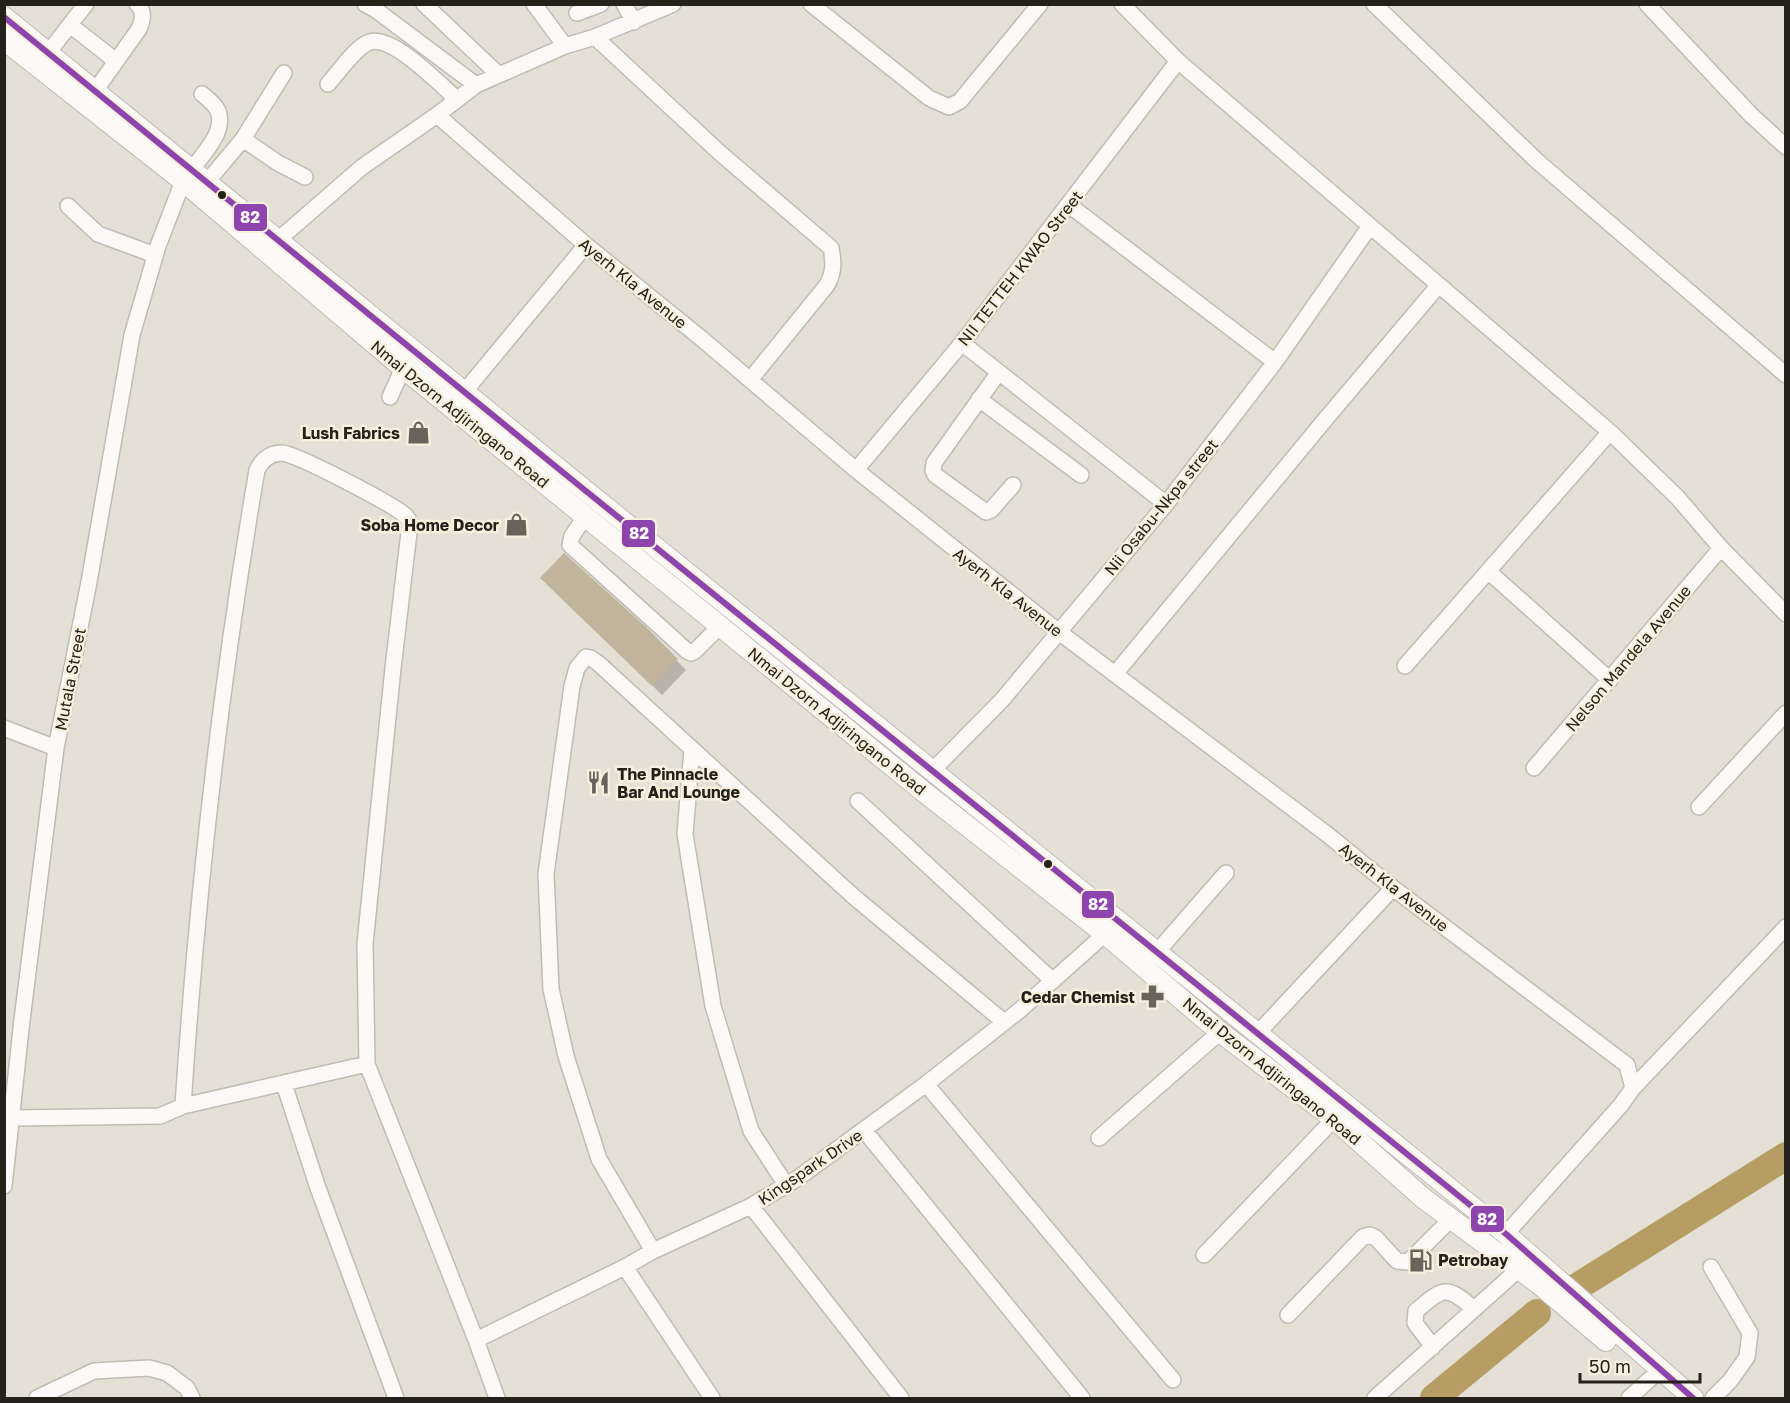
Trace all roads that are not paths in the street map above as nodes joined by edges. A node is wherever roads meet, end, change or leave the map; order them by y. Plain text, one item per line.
1 (86, 4) edge
2 (137, 4) edge
3 (424, 4) edge
4 (534, 4) edge
5 (602, 4) edge
6 (624, 4) edge
7 (673, 4) edge
8 (811, 4) edge
9 (1040, 4) edge
10 (1122, 4) edge
11 (1374, 4) edge
12 (1647, 4) edge
13 (373, 6) edge
14 (577, 13) dead end
15 (4, 17) edge
16 (634, 22) junction
17 (70, 25) junction
18 (595, 38) junction
19 (4, 40) edge
20 (565, 46) junction
21 (48, 52) junction
22 (1178, 61) junction
23 (116, 62) junction
24 (284, 73) dead end
25 (499, 75) junction
26 (328, 84) dead end
27 (476, 85) junction
28 (95, 91) junction
29 (202, 94) dead end
30 (457, 99) junction
31 (437, 115) junction
32 (243, 139) junction
33 (1785, 147) edge
34 (187, 175) junction
35 (304, 177) dead end
36 (207, 182) junction
37 (1069, 205) junction
38 (68, 206) dead end
39 (1370, 226) junction
40 (278, 240) junction
41 (586, 245) junction
42 (155, 255) junction
43 (1438, 286) junction
44 (962, 343) junction
45 (1275, 362) junction
46 (403, 368) junction
47 (999, 372) junction
48 (1785, 375) edge
49 (750, 380) junction
50 (465, 392) junction
51 (390, 397) dead end
52 (979, 399) junction
53 (1610, 432) junction
54 (856, 470) junction
55 (1081, 475) dead end
56 (576, 483) junction
57 (1013, 485) dead end
58 (564, 500) junction
59 (1166, 504) junction
60 (585, 517) junction
61 (1721, 548) junction
62 (1488, 571) junction
63 (1785, 614) edge
64 (720, 626) junction
65 (1059, 632) junction
66 (1404, 666) dead end
67 (1115, 674) junction
68 (1610, 680) junction
69 (1785, 712) edge
70 (4, 728) edge
71 (56, 748) junction
72 (692, 749) junction
73 (1534, 768) dead end
74 (932, 771) junction
75 (858, 801) dead end
76 (1699, 807) dead end
77 (1226, 873) dead end
78 (1393, 888) junction
79 (1785, 927) edge
80 (1105, 934) junction
81 (1157, 952) junction
82 (1053, 981) junction
83 (1004, 1023) junction
84 (1220, 1032) junction
85 (1257, 1034) junction
86 (367, 1064) junction
87 (284, 1084) junction
88 (926, 1084) junction
89 (1633, 1088) junction
90 (183, 1106) junction
91 (13, 1118) junction
92 (1334, 1119) junction
93 (864, 1130) junction
94 (1099, 1138) dead end
95 (786, 1185) junction
96 (4, 1186) edge
97 (751, 1206) junction
98 (1450, 1220) junction
99 (1506, 1234) junction
100 (653, 1251) junction
101 (1204, 1255) dead end
102 (625, 1267) junction
103 (1711, 1267) dead end
104 (1519, 1269) junction
105 (1474, 1310) junction
106 (1288, 1315) dead end
107 (477, 1340) junction
108 (1433, 1347) junction
109 (1650, 1379) junction
110 (1173, 1380) dead end
111 (37, 1398) edge
112 (192, 1398) edge
113 (396, 1398) edge
114 (497, 1398) edge
115 (712, 1398) edge
116 (901, 1398) edge
117 (1082, 1398) edge
118 (1375, 1398) edge
119 (1629, 1398) edge
120 (1672, 1398) edge
121 (1693, 1398) edge
122 (1713, 1398) edge

1 - 17 street
2 - 23 street
3 - 25 street
4 - 20 street
5 - 14 street
6 - 16 street
7 - 16 street
8 - 9 street
10 - 22 street
11 - 48 street
12 - 33 street
13 - 27 street
15 - 21 main road, Nmai Dzorn Adjiringano Road
16 - 18 street
17 - 21 street
17 - 23 street
18 - 20 street
18 - 49 street
19 - 34 main road, Nmai Dzorn Adjiringano Road
20 - 25 street
21 - 28 main road, Nmai Dzorn Adjiringano Road
22 - 37 street, NII TETTEH KWAO Street
22 - 39 street
23 - 28 street
24 - 32 street
25 - 27 street
26 - 30 street
27 - 30 street
28 - 34 main road, Nmai Dzorn Adjiringano Road
29 - 34 street, Mutala Street
30 - 31 street
31 - 40 street
31 - 41 street, Ayerh Kla Avenue
32 - 35 street
32 - 36 street
34 - 36 main road, Nmai Dzorn Adjiringano Road
34 - 42 street, Mutala Street
34 - 46 main road, Nmai Dzorn Adjiringano Road
36 - 40 main road, Nmai Dzorn Adjiringano Road
37 - 44 street, NII TETTEH KWAO Street
37 - 45 street
38 - 42 street
39 - 43 street
39 - 45 street, Nii Osabu-Nkpa street
40 - 50 main road, Nmai Dzorn Adjiringano Road
41 - 49 street, Ayerh Kla Avenue
41 - 50 street
42 - 71 street, Mutala Street
43 - 53 street
43 - 67 street
44 - 47 street
44 - 54 street, NII TETTEH KWAO Street
45 - 59 street, Nii Osabu-Nkpa street
46 - 51 street
46 - 58 main road, Nmai Dzorn Adjiringano Road
47 - 52 street
47 - 59 street
49 - 54 street, Ayerh Kla Avenue
50 - 56 main road, Nmai Dzorn Adjiringano Road
52 - 55 street
52 - 57 street
53 - 61 street
53 - 62 street
54 - 65 street, Ayerh Kla Avenue
56 - 58 main road
56 - 74 main road, Nmai Dzorn Adjiringano Road
58 - 60 main road, Nmai Dzorn Adjiringano Road
59 - 65 street, Nii Osabu-Nkpa street
60 - 64 main road, Nmai Dzorn Adjiringano Road
60 - 64 street
61 - 63 street
61 - 68 street, Nelson Mandela Avenue
62 - 66 street
62 - 68 street
64 - 80 main road, Nmai Dzorn Adjiringano Road
65 - 67 street, Ayerh Kla Avenue
65 - 74 street, Nii Osabu-Nkpa street
67 - 78 street, Ayerh Kla Avenue
68 - 73 street, Nelson Mandela Avenue
69 - 76 street
70 - 71 street
71 - 91 street, Mutala Street
72 - 83 street
72 - 95 street
72 - 100 street
74 - 81 main road, Nmai Dzorn Adjiringano Road
75 - 82 street
77 - 81 street
78 - 85 street
78 - 89 street, Ayerh Kla Avenue
79 - 89 street
80 - 82 street, Kingspark Drive
80 - 84 main road, Nmai Dzorn Adjiringano Road
81 - 85 main road, Nmai Dzorn Adjiringano Road
82 - 83 street, Kingspark Drive
83 - 88 street, Kingspark Drive
84 - 92 main road, Nmai Dzorn Adjiringano Road
84 - 94 street
85 - 99 main road, Nmai Dzorn Adjiringano Road
86 - 87 street
86 - 90 street
86 - 107 street
87 - 90 street
87 - 113 street
88 - 93 street, Kingspark Drive
88 - 110 street
89 - 99 street
90 - 91 street
91 - 96 street, Mutala Street
92 - 98 main road, Nmai Dzorn Adjiringano Road
92 - 101 street
93 - 95 street, Kingspark Drive
93 - 117 street
95 - 97 street, Kingspark Drive
97 - 100 street, Kingspark Drive
97 - 116 street
98 - 104 main road, Nmai Dzorn Adjiringano Road
98 - 106 street
99 - 121 main road, Nmai Dzorn Adjiringano Road
100 - 102 street, Kingspark Drive
102 - 107 street, Kingspark Drive
102 - 115 street
103 - 122 street
104 - 105 street
104 - 109 main road, Nmai Dzorn Adjiringano Road
105 - 108 street
105 - 108 street
107 - 114 street
108 - 118 street
109 - 119 street
109 - 120 main road, Nmai Dzorn Adjiringano Road
111 - 112 street

